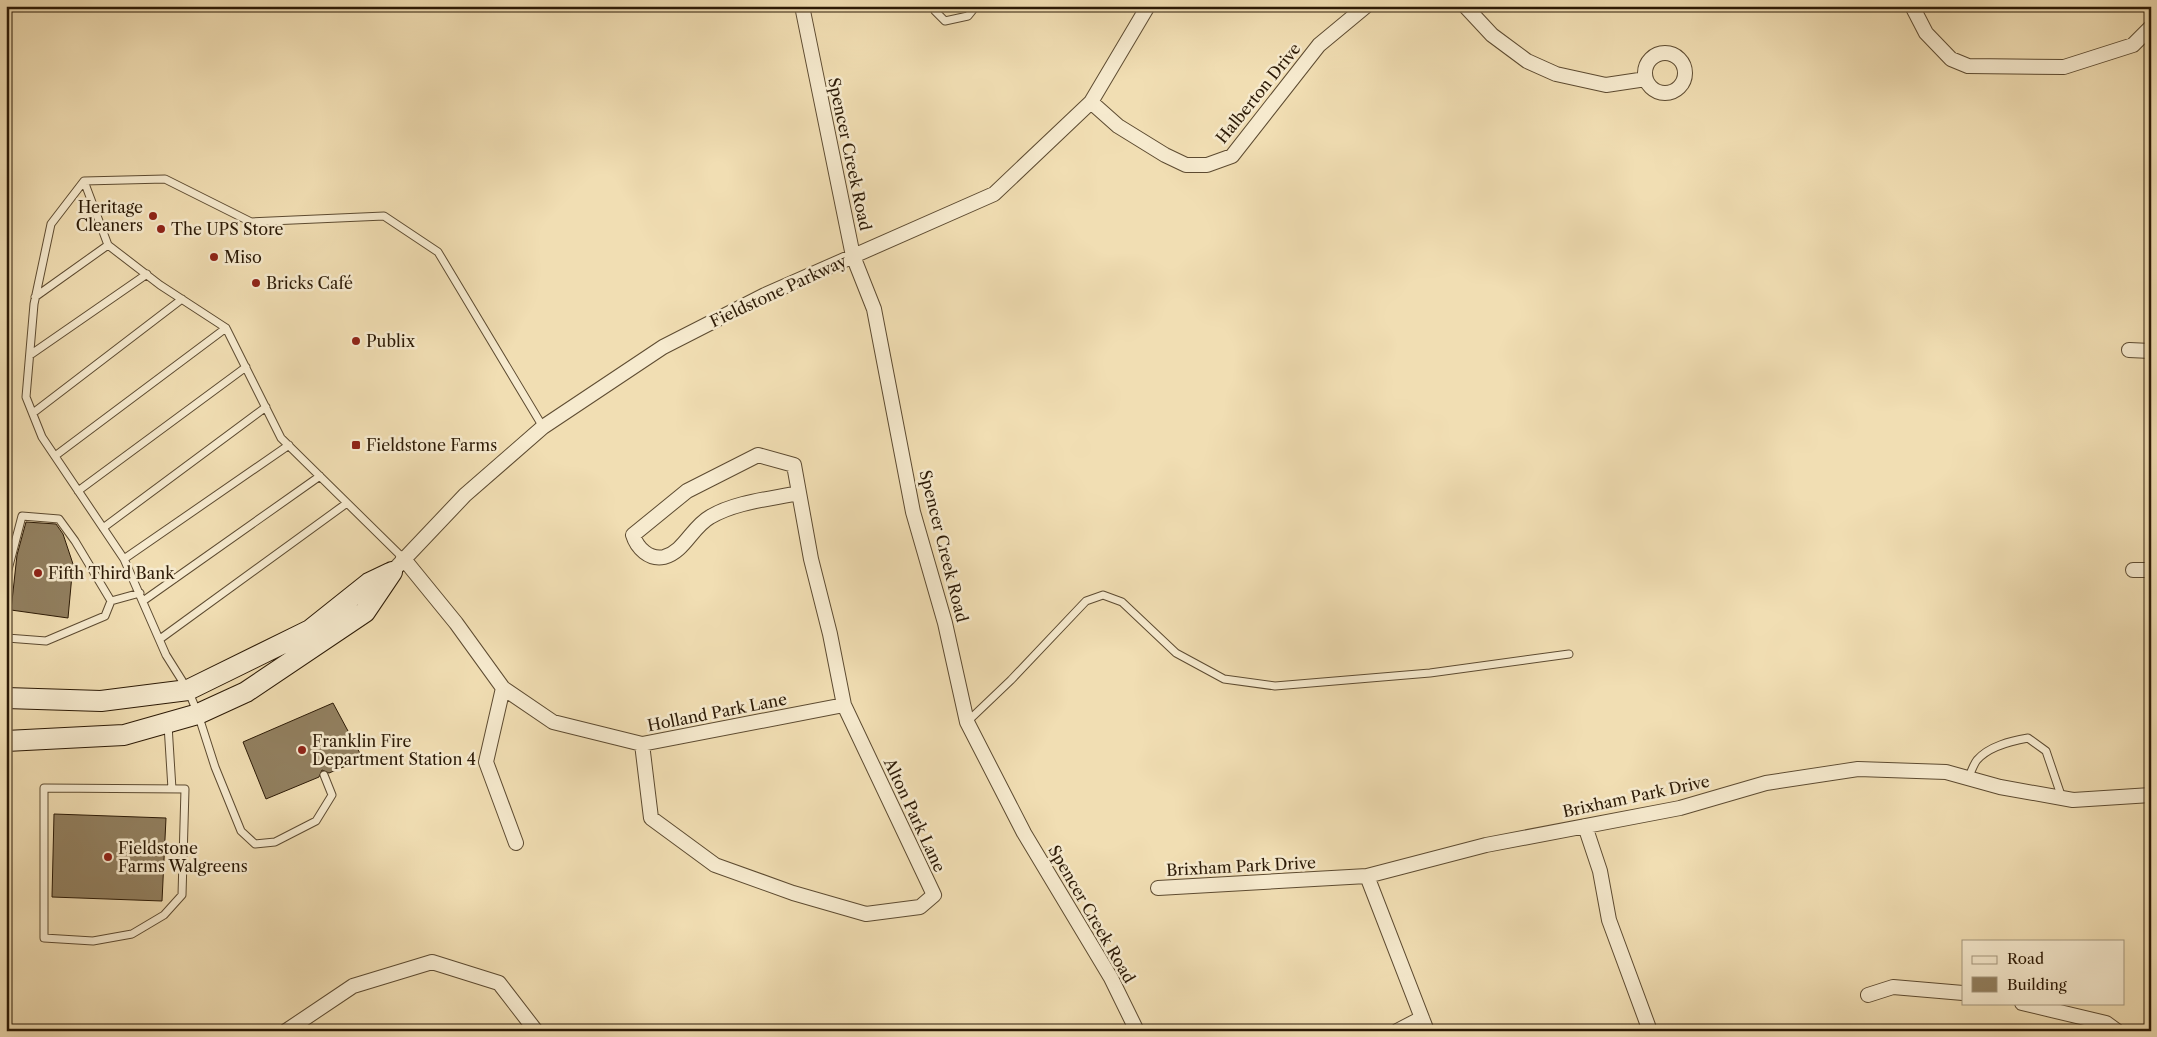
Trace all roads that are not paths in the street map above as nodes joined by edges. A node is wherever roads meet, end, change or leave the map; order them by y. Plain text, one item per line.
1 (802, 6) edge
2 (933, 6) edge
3 (976, 6) edge
4 (1148, 6) edge
5 (1366, 6) edge
6 (1466, 6) edge
7 (1912, 6) edge
8 (2151, 27) edge
9 (1646, 80) dead end
10 (1091, 102) junction
11 (84, 181) junction
12 (108, 244) junction
13 (853, 256) junction
14 (147, 274) junction
15 (35, 297) junction
16 (182, 299) junction
17 (226, 328) junction
18 (2129, 350) dead end
19 (2151, 350) edge
20 (30, 355) junction
21 (246, 367) junction
22 (266, 407) junction
23 (32, 413) junction
24 (543, 427) junction
25 (289, 445) junction
26 (55, 456) junction
27 (320, 476) junction
28 (78, 490) junction
29 (798, 493) junction
30 (347, 503) junction
31 (103, 528) junction
32 (124, 559) junction
33 (398, 565) junction
34 (2133, 570) dead end
35 (2151, 570) edge
36 (6, 577) edge
37 (140, 593) junction
38 (111, 601) junction
39 (143, 601) junction
40 (6, 635) edge
41 (160, 638) junction
42 (1569, 654) dead end
43 (503, 688) junction
44 (188, 690) junction
45 (6, 698) edge
46 (844, 705) junction
47 (198, 714) junction
48 (168, 722) junction
49 (968, 722) junction
50 (6, 741) edge
51 (642, 744) junction
52 (324, 775) dead end
53 (1968, 778) junction
54 (172, 789) junction
55 (2151, 795) edge
56 (2062, 798) junction
57 (1584, 826) junction
58 (516, 843) dead end
59 (1367, 876) junction
60 (1158, 888) dead end
61 (1962, 993) edge
62 (1868, 995) dead end
63 (2026, 1004) edge
64 (1424, 1025) edge
65 (286, 1031) edge
66 (536, 1031) edge
67 (1138, 1031) edge
68 (1397, 1031) edge
69 (1650, 1031) edge
70 (2117, 1031) edge

1 - 13 street, Spencer Creek Road
2 - 3 lane
4 - 10 street, Fieldstone Parkway
5 - 10 street, Halberton Drive
6 - 9 street
7 - 8 street
10 - 13 street, Fieldstone Parkway
11 - 12 lane
11 - 15 lane
11 - 24 lane
12 - 14 lane
12 - 15 lane
13 - 24 street, Fieldstone Parkway
13 - 49 street, Spencer Creek Road
14 - 16 lane
14 - 20 lane
15 - 20 lane
16 - 17 lane
16 - 23 lane
17 - 21 lane
17 - 26 lane
18 - 19 street
20 - 23 lane
21 - 22 lane
21 - 28 lane
22 - 25 lane
22 - 31 lane
23 - 26 lane
24 - 33 street, Fieldstone Parkway
25 - 27 lane
25 - 32 lane
26 - 28 lane
27 - 30 lane
27 - 39 lane
28 - 31 lane
29 - 29 street, Alton Park Lane
29 - 46 street, Alton Park Lane
30 - 33 lane
30 - 41 lane
31 - 32 lane
32 - 37 lane
33 - 43 street, Holland Park Lane
33 - 44 street, Fieldstone Parkway
33 - 47 street, Fieldstone Parkway
34 - 35 street
36 - 38 lane
37 - 38 lane
37 - 39 lane
38 - 40 lane
39 - 41 lane
41 - 44 lane
42 - 49 lane
43 - 51 street, Holland Park Lane
43 - 58 street
44 - 45 street, Fieldstone Parkway
44 - 47 lane
46 - 51 street, Holland Park Lane
46 - 51 street, Alton Park Lane
47 - 48 street, Fieldstone Parkway
47 - 52 lane
48 - 50 street, Fieldstone Parkway
48 - 54 lane
49 - 67 street, Spencer Creek Road
53 - 56 street, Brixham Park Drive
53 - 56 lane
53 - 57 street, Brixham Park Drive
54 - 54 lane
55 - 56 street, Brixham Park Drive
57 - 59 street, Brixham Park Drive
57 - 69 street
59 - 60 street, Brixham Park Drive
59 - 64 street
61 - 62 street
63 - 70 street
64 - 68 street
65 - 66 street

